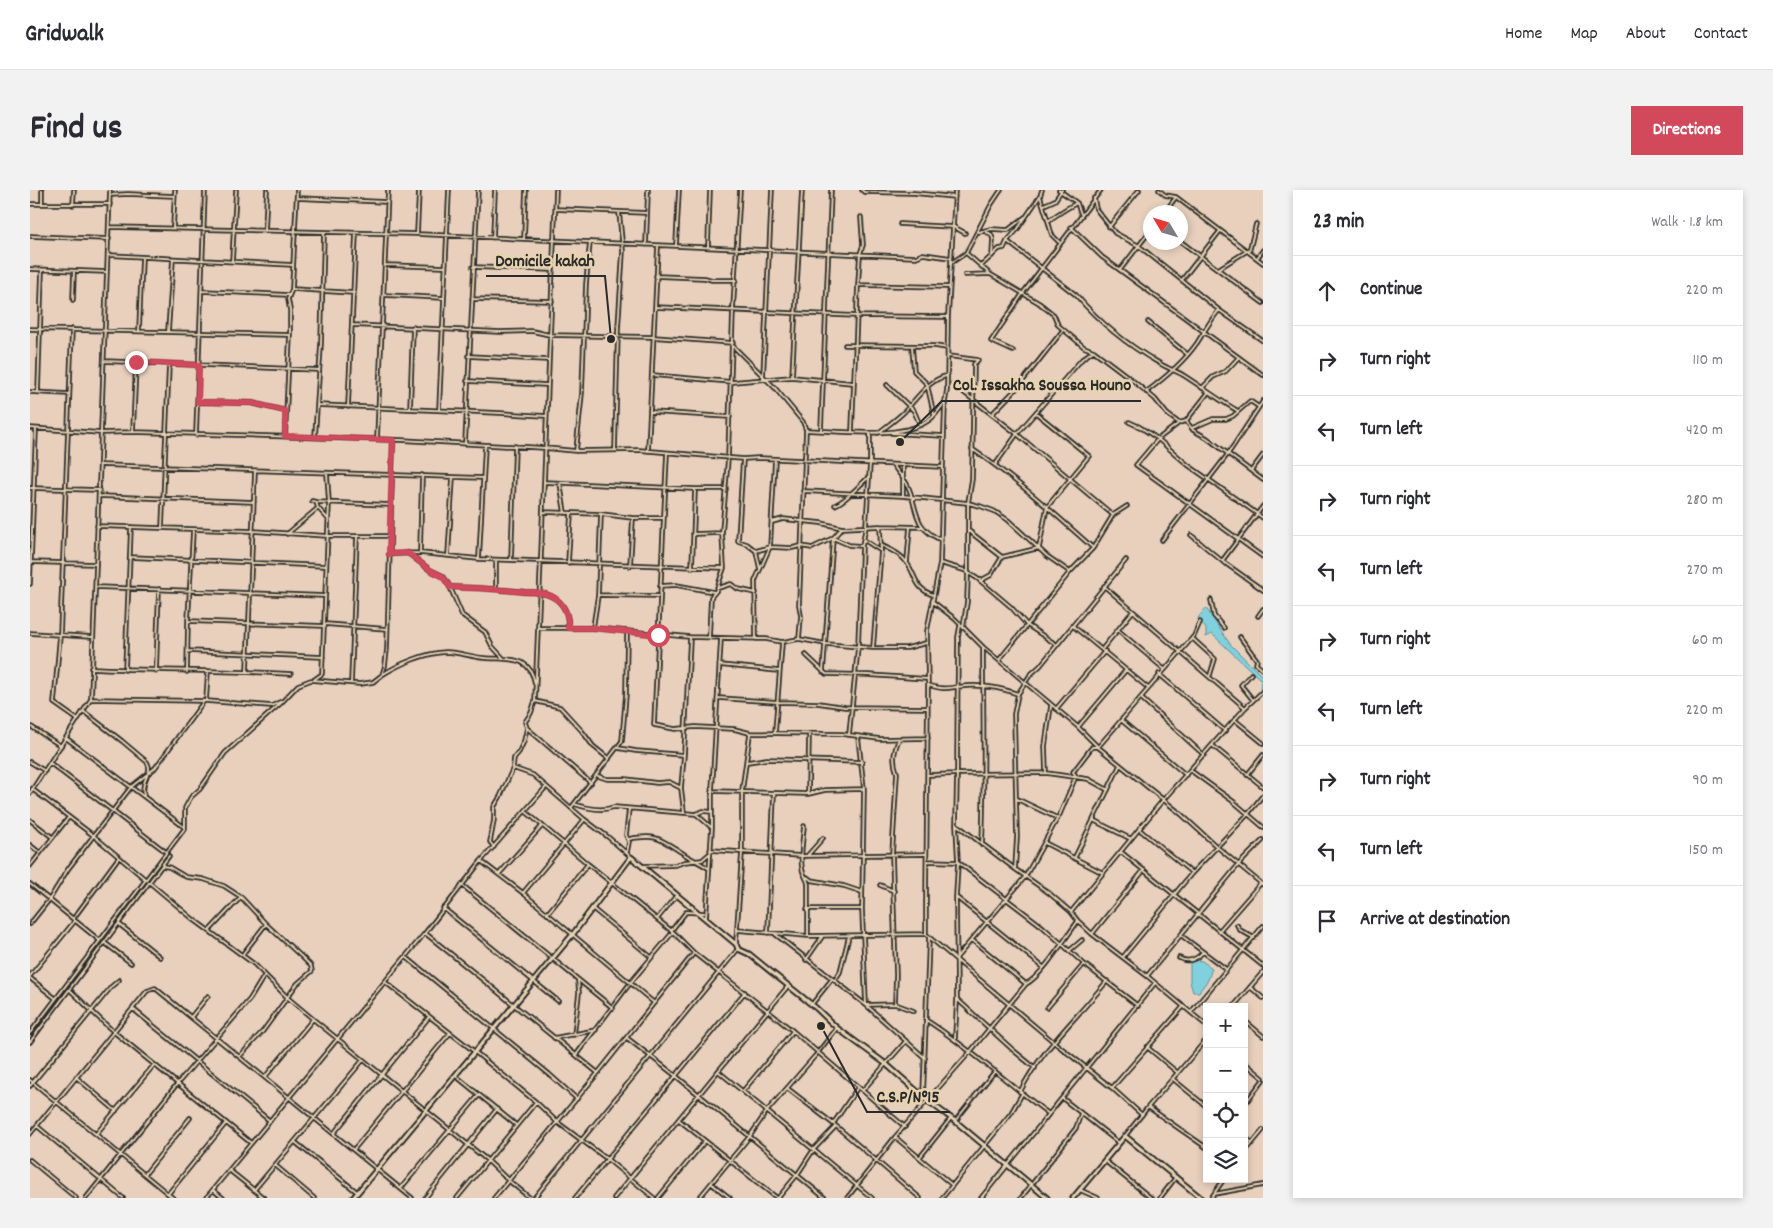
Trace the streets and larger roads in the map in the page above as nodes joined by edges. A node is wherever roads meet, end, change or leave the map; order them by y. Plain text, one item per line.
1 (42, 190) edge
2 (74, 190) edge
3 (110, 190) edge
4 (143, 190) edge
5 (174, 190) edge
6 (205, 190) edge
7 (236, 190) edge
8 (267, 190) edge
9 (297, 190) edge
10 (388, 190) edge
11 (419, 190) edge
12 (449, 190) edge
13 (478, 190) edge
14 (495, 190) edge
15 (526, 190) edge
16 (556, 190) edge
17 (648, 190) edge
18 (679, 190) edge
19 (710, 190) edge
20 (740, 190) edge
21 (772, 190) edge
22 (802, 190) edge
23 (831, 190) edge
24 (862, 190) edge
25 (956, 190) edge
26 (1001, 190) edge
27 (1042, 190) edge
28 (1060, 190) edge
29 (1101, 190) edge
30 (1139, 190) edge
31 (1159, 190) edge
32 (914, 192) edge
33 (142, 194) junction
34 (110, 195) junction
35 (174, 196) junction
36 (1040, 196) junction
37 (955, 197) junction
38 (1176, 197) junction
39 (297, 198) junction
40 (1094, 198) junction
41 (387, 202) junction
42 (30, 204) edge
43 (42, 204) junction
44 (110, 204) junction
45 (1077, 204) junction
46 (73, 205) junction
47 (1170, 205) edge
48 (556, 209) junction
49 (619, 212) junction
50 (647, 213) junction
51 (1028, 214) junction
52 (1081, 214) junction
53 (861, 217) dead end
54 (1048, 221) junction
55 (900, 224) dead end
56 (1256, 224) dead end
57 (109, 226) junction
58 (954, 227) junction
59 (1071, 227) junction
60 (1110, 227) junction
61 (173, 228) junction
62 (204, 229) junction
63 (234, 230) junction
64 (265, 230) junction
65 (295, 231) junction
66 (984, 231) junction
67 (1220, 231) junction
68 (324, 232) junction
69 (356, 233) junction
70 (965, 233) dead end
71 (978, 233) junction
72 (386, 234) junction
73 (417, 234) junction
74 (30, 236) edge
75 (448, 236) junction
76 (474, 238) junction
77 (493, 238) junction
78 (109, 239) junction
79 (524, 239) junction
80 (554, 240) junction
81 (1007, 241) junction
82 (1143, 241) edge
83 (590, 242) junction
84 (1060, 243) junction
85 (622, 244) junction
86 (646, 245) junction
87 (658, 246) junction
88 (676, 246) junction
89 (1139, 246) junction
90 (708, 247) junction
91 (1188, 247) edge
92 (737, 248) junction
93 (769, 250) junction
94 (1263, 250) edge
95 (799, 251) junction
96 (829, 252) junction
97 (1248, 252) junction
98 (966, 253) junction
99 (860, 254) junction
100 (108, 255) junction
101 (992, 256) junction
102 (1201, 256) junction
103 (142, 257) junction
104 (173, 258) junction
105 (951, 258) junction
106 (1257, 258) junction
107 (202, 260) junction
108 (232, 262) junction
109 (950, 263) junction
110 (1263, 263) edge
111 (293, 265) junction
112 (384, 265) junction
113 (981, 266) junction
114 (446, 267) junction
115 (473, 267) junction
116 (1042, 268) junction
117 (30, 269) edge
118 (1218, 269) junction
119 (42, 270) junction
120 (553, 270) junction
121 (1120, 270) junction
122 (74, 271) junction
123 (108, 272) junction
124 (990, 274) junction
125 (965, 275) dead end
126 (656, 276) junction
127 (736, 280) junction
128 (1182, 280) junction
129 (858, 285) junction
130 (949, 287) junction
131 (292, 289) junction
132 (323, 290) junction
133 (201, 291) junction
134 (354, 293) junction
135 (289, 294) junction
136 (1022, 294) junction
137 (384, 295) junction
138 (444, 298) junction
139 (73, 300) dead end
140 (472, 300) junction
141 (552, 301) junction
142 (1263, 303) edge
143 (655, 307) junction
144 (733, 310) junction
145 (1219, 310) junction
146 (765, 311) junction
147 (796, 312) junction
148 (826, 315) junction
149 (856, 316) junction
150 (948, 317) junction
151 (1148, 322) dead end
152 (352, 325) junction
153 (382, 326) junction
154 (413, 327) junction
155 (442, 328) junction
156 (30, 329) edge
157 (72, 329) junction
158 (1064, 329) junction
159 (41, 330) junction
160 (105, 330) junction
161 (470, 330) junction
162 (139, 331) junction
163 (1202, 331) junction
164 (168, 332) junction
165 (200, 333) junction
166 (290, 335) junction
167 (550, 335) junction
168 (584, 335) junction
169 (618, 337) junction
170 (653, 337) junction
171 (1263, 340) edge
172 (733, 344) junction
173 (845, 345) dead end
174 (855, 345) junction
175 (912, 346) junction
176 (947, 348) junction
177 (1013, 350) dead end
178 (1094, 351) junction
179 (1187, 354) junction
180 (468, 356) junction
181 (947, 356) junction
182 (1238, 358) junction
183 (104, 360) junction
184 (548, 360) junction
185 (136, 362) junction
186 (169, 364) junction
187 (199, 365) junction
188 (288, 369) junction
189 (319, 370) junction
190 (1174, 370) junction
191 (652, 375) junction
192 (1263, 375) edge
193 (947, 376) junction
194 (792, 377) junction
195 (763, 378) junction
196 (766, 380) junction
197 (824, 380) junction
198 (467, 381) junction
199 (732, 382) junction
200 (853, 383) junction
201 (953, 384) dead end
202 (547, 385) junction
203 (888, 385) dead end
204 (928, 387) junction
205 (1201, 388) junction
206 (30, 392) edge
207 (38, 392) junction
208 (1146, 392) junction
209 (1208, 393) junction
210 (69, 394) junction
211 (973, 400) junction
212 (1263, 401) edge
213 (198, 402) junction
214 (945, 402) junction
215 (317, 405) junction
216 (909, 406) junction
217 (348, 407) junction
218 (1259, 407) junction
219 (379, 409) junction
220 (410, 409) junction
221 (439, 410) junction
222 (285, 411) junction
223 (465, 411) junction
224 (650, 412) junction
225 (1238, 412) junction
226 (1036, 413) junction
227 (992, 414) junction
228 (546, 416) junction
229 (934, 416) junction
230 (730, 417) junction
231 (1186, 421) junction
232 (1129, 422) dead end
233 (1179, 424) junction
234 (920, 425) junction
235 (30, 428) edge
236 (1192, 428) junction
237 (36, 429) junction
238 (806, 430) junction
239 (821, 430) junction
240 (68, 431) junction
241 (852, 431) junction
242 (134, 432) junction
243 (870, 433) junction
244 (878, 433) junction
245 (887, 433) junction
246 (101, 434) junction
247 (166, 434) junction
248 (1017, 434) junction
249 (196, 435) junction
250 (285, 436) junction
251 (944, 436) junction
252 (315, 437) junction
253 (1158, 439) junction
254 (377, 440) junction
255 (393, 440) junction
256 (465, 444) junction
257 (485, 445) junction
258 (515, 446) junction
259 (545, 448) junction
260 (972, 449) junction
261 (615, 450) junction
262 (648, 451) junction
263 (576, 452) junction
264 (667, 453) junction
265 (1228, 454) junction
266 (1263, 455) edge
267 (728, 458) junction
268 (743, 459) junction
269 (776, 459) junction
270 (805, 460) junction
271 (870, 463) junction
272 (892, 464) junction
273 (100, 465) junction
274 (903, 465) junction
275 (995, 465) junction
276 (165, 467) junction
277 (943, 467) junction
278 (255, 471) junction
279 (1251, 471) junction
280 (328, 473) junction
281 (392, 474) junction
282 (422, 475) junction
283 (454, 476) junction
284 (869, 477) junction
285 (483, 478) junction
286 (903, 478) junction
287 (1070, 478) junction
288 (1209, 479) junction
289 (1263, 480) edge
290 (544, 482) junction
291 (560, 483) junction
292 (30, 488) edge
293 (34, 488) junction
294 (665, 488) junction
295 (65, 489) junction
296 (695, 489) junction
297 (726, 489) junction
298 (99, 490) junction
299 (803, 491) junction
300 (850, 493) junction
301 (868, 494) junction
302 (98, 496) junction
303 (903, 496) junction
304 (164, 497) junction
305 (912, 498) junction
306 (943, 501) junction
307 (254, 502) junction
308 (312, 502) dead end
309 (316, 502) junction
310 (329, 503) junction
311 (968, 503) junction
312 (1190, 504) junction
313 (391, 505) junction
314 (835, 505) dead end
315 (1127, 506) dead end
316 (1263, 506) edge
317 (1047, 507) junction
318 (318, 508) junction
319 (543, 512) junction
320 (566, 513) junction
321 (571, 514) junction
322 (601, 514) junction
323 (1113, 514) junction
324 (1258, 514) junction
325 (633, 518) junction
326 (663, 518) junction
327 (1263, 518) edge
328 (329, 520) junction
329 (803, 521) junction
330 (772, 522) junction
331 (97, 526) junction
332 (866, 526) junction
333 (880, 526) junction
334 (131, 527) junction
335 (910, 527) junction
336 (922, 527) junction
337 (162, 528) junction
338 (842, 528) junction
339 (193, 530) junction
340 (253, 531) junction
341 (969, 531) junction
342 (722, 533) junction
343 (287, 534) junction
344 (694, 534) junction
345 (1191, 535) dead end
346 (328, 536) junction
347 (357, 536) junction
348 (390, 536) junction
349 (833, 538) junction
350 (1239, 539) junction
351 (864, 540) junction
352 (941, 540) junction
353 (1162, 540) dead end
354 (881, 545) junction
355 (802, 546) junction
356 (862, 546) junction
357 (770, 547) junction
358 (1039, 548) junction
359 (1093, 548) junction
360 (756, 551) junction
361 (881, 551) junction
362 (408, 553) junction
363 (420, 553) junction
364 (389, 554) junction
365 (448, 556) junction
366 (1002, 557) junction
367 (1263, 557) edge
368 (130, 558) junction
369 (479, 559) junction
370 (496, 560) junction
371 (511, 560) junction
372 (1126, 560) dead end
373 (191, 561) junction
374 (1222, 561) junction
375 (30, 562) edge
376 (62, 562) junction
377 (541, 562) junction
378 (907, 562) junction
379 (252, 563) junction
380 (568, 563) junction
381 (940, 563) junction
382 (96, 564) junction
383 (599, 564) junction
384 (326, 566) junction
385 (630, 566) junction
386 (660, 566) junction
387 (692, 568) junction
388 (724, 568) junction
389 (760, 569) junction
390 (1070, 572) junction
391 (968, 573) junction
392 (980, 581) junction
393 (30, 584) edge
394 (660, 586) junction
395 (1104, 586) junction
396 (94, 587) junction
397 (450, 587) junction
398 (128, 588) junction
399 (717, 588) junction
400 (159, 589) junction
401 (496, 589) junction
402 (190, 590) junction
403 (1263, 590) edge
404 (714, 592) junction
405 (250, 593) junction
406 (540, 593) junction
407 (756, 593) junction
408 (598, 595) junction
409 (934, 595) junction
410 (326, 596) junction
411 (659, 596) junction
412 (1211, 600) dead end
413 (932, 601) junction
414 (1263, 609) edge
415 (1133, 611) junction
416 (1258, 616) dead end
417 (188, 621) junction
418 (1200, 622) dead end
419 (249, 623) junction
420 (325, 625) junction
421 (1027, 625) junction
422 (960, 626) junction
423 (1072, 626) junction
424 (354, 627) junction
425 (538, 628) junction
426 (568, 628) junction
427 (593, 628) junction
428 (964, 628) junction
429 (1224, 628) dead end
430 (387, 629) junction
431 (1118, 630) junction
432 (626, 632) junction
433 (30, 633) edge
434 (60, 635) junction
435 (658, 635) junction
436 (93, 637) junction
437 (690, 637) junction
438 (709, 637) junction
439 (1240, 637) dead end
440 (1192, 638) junction
441 (721, 639) junction
442 (756, 639) junction
443 (799, 639) junction
444 (782, 642) junction
445 (926, 643) junction
446 (826, 644) junction
447 (1057, 645) junction
448 (858, 647) junction
449 (983, 647) junction
450 (873, 648) junction
451 (1104, 650) junction
452 (188, 651) junction
453 (1181, 652) junction
454 (248, 653) junction
455 (806, 655) dead end
456 (323, 657) junction
457 (504, 659) junction
458 (999, 660) junction
459 (719, 665) junction
460 (91, 668) junction
461 (1164, 669) junction
462 (125, 670) junction
463 (1126, 670) junction
464 (1263, 670) edge
465 (156, 671) junction
466 (208, 671) junction
467 (247, 671) junction
468 (187, 672) junction
469 (780, 672) junction
470 (823, 672) junction
471 (291, 674) dead end
472 (1160, 674) junction
473 (1251, 674) dead end
474 (854, 675) junction
475 (1210, 675) dead end
476 (382, 676) junction
477 (928, 679) junction
478 (314, 680) junction
479 (1025, 683) junction
480 (351, 684) junction
481 (928, 684) junction
482 (958, 687) junction
483 (984, 687) junction
484 (535, 688) junction
485 (1148, 688) junction
486 (1263, 691) edge
487 (1018, 694) junction
488 (1141, 697) junction
489 (718, 698) junction
490 (90, 699) junction
491 (282, 700) junction
492 (1253, 700) junction
493 (205, 701) junction
494 (535, 701) junction
495 (778, 702) junction
496 (1051, 704) junction
497 (851, 706) junction
498 (928, 708) junction
499 (1244, 708) junction
500 (1056, 709) junction
501 (83, 711) junction
502 (78, 720) junction
503 (1121, 720) junction
504 (1235, 720) junction
505 (30, 726) edge
506 (1078, 727) junction
507 (526, 728) junction
508 (685, 728) junction
509 (716, 729) junction
510 (1225, 731) junction
511 (774, 732) junction
512 (750, 733) junction
513 (809, 734) junction
514 (849, 735) junction
515 (858, 737) junction
516 (66, 738) junction
517 (928, 738) junction
518 (899, 739) junction
519 (1263, 743) edge
520 (61, 746) junction
521 (1212, 746) junction
522 (1098, 747) junction
523 (618, 748) junction
524 (684, 754) junction
525 (1204, 755) junction
526 (1263, 755) edge
527 (609, 759) junction
528 (810, 760) junction
529 (30, 762) edge
530 (862, 762) junction
531 (50, 763) junction
532 (746, 763) junction
533 (1120, 765) junction
534 (513, 768) junction
535 (1190, 770) junction
536 (45, 771) junction
537 (149, 772) junction
538 (983, 773) junction
539 (1015, 773) junction
540 (1046, 773) junction
541 (928, 774) junction
542 (957, 774) junction
543 (1247, 775) junction
544 (597, 776) junction
545 (1076, 776) junction
546 (1186, 776) junction
547 (591, 783) junction
548 (131, 787) junction
549 (546, 787) junction
550 (1263, 787) edge
551 (680, 788) junction
552 (32, 789) junction
553 (864, 789) junction
554 (1108, 790) junction
555 (712, 791) junction
556 (742, 791) junction
557 (30, 792) edge
558 (774, 793) junction
559 (808, 794) junction
560 (1263, 795) edge
561 (144, 796) junction
562 (1016, 799) junction
563 (1163, 800) junction
564 (574, 804) junction
565 (571, 808) junction
566 (629, 809) junction
567 (113, 811) junction
568 (525, 811) junction
569 (684, 812) junction
570 (712, 812) junction
571 (696, 814) junction
572 (1248, 814) junction
573 (69, 816) junction
574 (1058, 818) junction
575 (30, 820) edge
576 (584, 820) junction
577 (1093, 820) junction
578 (956, 824) junction
579 (542, 826) junction
580 (804, 826) dead end
581 (1263, 827) edge
582 (185, 828) junction
583 (712, 828) junction
584 (1140, 829) junction
585 (94, 836) junction
586 (52, 837) junction
587 (823, 838) dead end
588 (1131, 839) junction
589 (629, 840) junction
590 (1263, 840) edge
591 (1045, 843) junction
592 (563, 844) junction
593 (30, 845) edge
594 (982, 845) junction
595 (1216, 846) junction
596 (494, 847) junction
597 (710, 850) junction
598 (166, 852) junction
599 (626, 852) junction
600 (742, 852) junction
601 (1122, 852) junction
602 (40, 853) junction
603 (710, 854) junction
604 (772, 854) junction
605 (926, 854) junction
606 (862, 855) junction
607 (892, 855) junction
608 (169, 856) dead end
609 (802, 856) junction
610 (807, 856) junction
611 (119, 857) junction
612 (632, 857) junction
613 (1075, 857) junction
614 (696, 860) junction
615 (481, 861) junction
616 (927, 861) junction
617 (958, 862) junction
618 (588, 864) junction
619 (1239, 864) junction
620 (30, 866) edge
621 (162, 866) junction
622 (642, 866) junction
623 (708, 868) junction
624 (1015, 870) junction
625 (1144, 870) junction
626 (1103, 873) junction
627 (1192, 873) junction
628 (499, 874) junction
629 (806, 877) junction
630 (1025, 877) junction
631 (145, 879) junction
632 (150, 883) junction
633 (30, 884) edge
634 (612, 884) junction
635 (1262, 884) edge
636 (462, 885) junction
637 (880, 885) dead end
638 (894, 891) junction
639 (862, 892) junction
640 (523, 893) junction
641 (678, 894) junction
642 (1174, 895) junction
643 (241, 897) junction
644 (956, 897) junction
645 (49, 900) junction
646 (1007, 900) junction
647 (443, 908) junction
648 (592, 908) junction
649 (807, 909) junction
650 (862, 909) junction
651 (699, 912) junction
652 (1071, 912) junction
653 (705, 913) junction
654 (547, 914) junction
655 (1198, 914) junction
656 (706, 918) junction
657 (657, 920) junction
658 (73, 921) junction
659 (1078, 921) junction
660 (987, 923) junction
661 (30, 924) edge
662 (119, 924) junction
663 (266, 924) junction
664 (1237, 925) dead end
665 (1263, 926) edge
666 (737, 930) junction
667 (209, 931) junction
668 (1219, 931) junction
669 (672, 932) junction
670 (425, 933) junction
671 (768, 933) junction
672 (572, 934) junction
673 (774, 934) junction
674 (894, 934) junction
675 (926, 934) junction
676 (1092, 934) junction
677 (864, 935) junction
678 (1181, 935) junction
679 (808, 936) junction
680 (822, 936) junction
681 (849, 936) junction
682 (929, 937) junction
683 (1254, 938) junction
684 (99, 940) junction
685 (972, 940) junction
686 (1082, 940) dead end
687 (105, 943) junction
688 (1061, 943) junction
689 (736, 944) junction
690 (738, 949) junction
691 (1069, 951) junction
692 (1244, 951) junction
693 (1203, 952) junction
694 (694, 954) junction
695 (242, 955) junction
696 (405, 956) junction
697 (160, 957) dead end
698 (552, 957) junction
699 (651, 957) junction
700 (957, 957) junction
701 (1123, 957) junction
702 (1178, 958) dead end
703 (806, 960) junction
704 (956, 961) junction
705 (131, 963) dead end
706 (1084, 964) junction
707 (1263, 966) edge
708 (1043, 967) junction
709 (1226, 969) junction
710 (1263, 972) edge
711 (719, 974) junction
712 (264, 976) junction
713 (1147, 976) junction
714 (30, 977) edge
715 (578, 979) junction
716 (834, 979) junction
717 (119, 980) dead end
718 (532, 981) junction
719 (1107, 981) junction
720 (385, 982) junction
721 (631, 982) junction
722 (1155, 983) junction
723 (1026, 984) junction
724 (788, 986) junction
725 (1250, 987) junction
726 (70, 990) junction
727 (745, 992) junction
728 (208, 996) dead end
729 (55, 998) junction
730 (288, 998) junction
731 (1263, 998) edge
732 (957, 1000) junction
733 (558, 1001) dead end
734 (653, 1003) junction
735 (1236, 1003) edge
736 (812, 1004) junction
737 (895, 1004) junction
738 (513, 1005) junction
739 (866, 1005) junction
740 (1008, 1005) junction
741 (1138, 1006) junction
742 (1183, 1007) junction
743 (613, 1008) junction
744 (1047, 1008) dead end
745 (132, 1009) junction
746 (92, 1010) junction
747 (767, 1010) junction
748 (914, 1011) dead end
749 (1190, 1013) junction
750 (430, 1016) junction
751 (191, 1017) junction
752 (312, 1019) junction
753 (926, 1020) junction
754 (1203, 1023) edge
755 (1248, 1023) edge
756 (494, 1028) junction
757 (837, 1028) junction
758 (989, 1029) junction
759 (596, 1030) junction
760 (793, 1031) junction
761 (114, 1032) junction
762 (30, 1033) edge
763 (450, 1033) junction
764 (574, 1035) junction
765 (1263, 1036) edge
766 (217, 1038) junction
767 (554, 1038) junction
768 (627, 1038) junction
769 (955, 1039) junction
770 (336, 1040) junction
771 (906, 1041) junction
772 (30, 1042) edge
773 (1054, 1043) junction
774 (1203, 1044) edge
775 (1147, 1047) junction
776 (475, 1052) junction
777 (818, 1052) junction
778 (970, 1052) junction
779 (576, 1055) junction
780 (240, 1056) junction
781 (650, 1056) junction
782 (925, 1058) junction
783 (363, 1060) junction
784 (198, 1061) junction
785 (886, 1064) junction
786 (154, 1065) junction
787 (1248, 1066) edge
788 (1035, 1068) junction
789 (1086, 1068) junction
790 (718, 1071) junction
791 (995, 1071) junction
792 (598, 1073) junction
793 (1178, 1073) junction
794 (382, 1075) junction
795 (456, 1076) junction
796 (676, 1076) junction
797 (76, 1077) junction
798 (265, 1077) junction
799 (1173, 1079) junction
800 (1263, 1079) edge
801 (31, 1082) edge
802 (177, 1084) junction
803 (30, 1086) edge
804 (858, 1087) junction
805 (787, 1088) junction
806 (1112, 1088) junction
807 (863, 1090) junction
808 (401, 1091) junction
809 (743, 1091) junction
810 (1021, 1093) junction
811 (479, 1095) junction
812 (699, 1095) junction
813 (290, 1096) junction
814 (923, 1097) junction
815 (1062, 1098) junction
816 (577, 1099) junction
817 (1248, 1100) edge
818 (57, 1101) junction
819 (928, 1101) junction
820 (536, 1102) junction
821 (1203, 1104) edge
822 (1148, 1107) junction
823 (497, 1109) junction
824 (425, 1110) junction
825 (116, 1111) junction
826 (767, 1111) junction
827 (1049, 1114) junction
828 (1081, 1114) junction
829 (1142, 1115) junction
830 (315, 1117) junction
831 (190, 1118) dead end
832 (951, 1118) junction
833 (679, 1120) junction
834 (270, 1121) junction
835 (557, 1122) junction
836 (955, 1122) junction
837 (226, 1123) junction
838 (833, 1124) junction
839 (517, 1125) junction
840 (37, 1126) junction
841 (836, 1126) junction
842 (905, 1127) junction
843 (449, 1129) junction
844 (1263, 1130) edge
845 (334, 1133) junction
846 (30, 1134) edge
847 (96, 1134) junction
848 (750, 1136) junction
849 (1125, 1136) junction
850 (895, 1137) junction
851 (1247, 1138) edge
852 (580, 1140) junction
853 (705, 1141) junction
854 (295, 1142) junction
855 (1253, 1143) junction
856 (251, 1144) junction
857 (1119, 1144) junction
858 (468, 1145) junction
859 (1203, 1145) edge
860 (984, 1146) junction
861 (354, 1149) junction
862 (814, 1149) junction
863 (1248, 1149) edge
864 (120, 1154) junction
865 (920, 1157) junction
866 (607, 1159) junction
867 (30, 1160) edge
868 (487, 1160) junction
869 (731, 1160) junction
870 (876, 1161) junction
871 (1105, 1161) junction
872 (274, 1165) junction
873 (1007, 1166) junction
874 (376, 1169) junction
875 (230, 1170) junction
876 (144, 1174) junction
877 (797, 1175) junction
878 (631, 1178) junction
879 (1176, 1178) junction
880 (101, 1179) junction
881 (508, 1180) junction
882 (711, 1183) junction
883 (1221, 1183) edge
884 (857, 1185) junction
885 (952, 1185) junction
886 (1032, 1185) junction
887 (1263, 1185) edge
888 (400, 1188) junction
889 (213, 1190) junction
890 (254, 1190) junction
891 (1080, 1190) junction
892 (358, 1192) junction
893 (168, 1194) junction
894 (1214, 1194) junction
895 (76, 1198) edge
896 (86, 1198) edge
897 (123, 1198) edge
898 (173, 1198) edge
899 (206, 1198) edge
900 (223, 1198) edge
901 (264, 1198) edge
902 (314, 1198) edge
903 (353, 1198) edge
904 (412, 1198) edge
905 (425, 1198) edge
906 (457, 1198) edge
907 (494, 1198) edge
908 (530, 1198) edge
909 (534, 1198) edge
910 (575, 1198) edge
911 (614, 1198) edge
912 (656, 1198) edge
913 (699, 1198) edge
914 (730, 1198) edge
915 (777, 1198) edge
916 (825, 1198) edge
917 (847, 1198) edge
918 (872, 1198) edge
919 (920, 1198) edge
920 (942, 1198) edge
921 (981, 1198) edge
922 (1021, 1198) edge
923 (1048, 1198) edge
924 (1073, 1198) edge
925 (1098, 1198) edge
926 (1151, 1198) edge
927 (1160, 1198) edge
928 (1201, 1198) edge
929 (1211, 1198) edge

1 - 43 street
2 - 46 street
3 - 34 street
4 - 33 street
5 - 35 street
6 - 62 street
7 - 63 street
8 - 64 street
9 - 39 street
10 - 41 street
11 - 73 street
12 - 75 street
13 - 76 street
14 - 77 street
15 - 79 street
16 - 48 street
17 - 50 street
18 - 88 street
19 - 90 street
20 - 92 street
21 - 93 street
22 - 95 street
23 - 96 street
24 - 32 street
25 - 37 street
26 - 71 street
27 - 36 street
28 - 36 street
28 - 45 street
29 - 40 street
30 - 60 street
31 - 38 street
32 - 37 street
33 - 34 street
33 - 35 street
34 - 44 street
35 - 61 street
36 - 51 street
36 - 54 street
37 - 58 street
38 - 47 street
38 - 67 street
39 - 41 street
39 - 65 street
40 - 52 street
40 - 60 street
41 - 72 street
42 - 43 street
43 - 46 street
44 - 46 street
44 - 57 street
45 - 52 street
45 - 54 street
48 - 49 street
48 - 80 street
49 - 50 street
49 - 85 street
50 - 86 street
51 - 66 street
51 - 81 street
52 - 59 street
53 - 99 street
54 - 84 street
55 - 58 street
56 - 97 street
57 - 61 street
57 - 78 street
58 - 70 street
58 - 105 street
59 - 84 street
59 - 121 street
60 - 89 street
61 - 62 street
62 - 63 street
62 - 107 street
63 - 64 street
63 - 108 street
64 - 65 street
65 - 68 street
65 - 111 street
66 - 71 street
66 - 101 street
67 - 97 street
67 - 102 street
68 - 69 street
68 - 132 street
69 - 72 street
69 - 134 street
71 - 98 street
72 - 73 street
72 - 112 street
73 - 75 street
74 - 78 street
75 - 76 street
75 - 114 street
76 - 77 street
76 - 115 street
77 - 79 street
78 - 100 street
79 - 80 street
80 - 83 street
80 - 120 street
81 - 101 street
81 - 116 street
82 - 89 street
83 - 85 street
83 - 168 street
84 - 116 street
85 - 86 street
85 - 169 street
86 - 87 street
87 - 88 street
87 - 126 street
88 - 90 street
89 - 121 street
89 - 128 street
90 - 92 street
91 - 102 street
92 - 93 street
92 - 127 street
93 - 95 street
93 - 146 street
94 - 106 street
95 - 96 street
95 - 147 street
96 - 99 street
96 - 148 street
97 - 106 street
97 - 118 street
98 - 109 street
98 - 113 street
99 - 105 street
99 - 129 street
100 - 103 street
100 - 123 street
101 - 113 street
102 - 118 street
102 - 128 street
103 - 104 street
103 - 162 street
104 - 107 street
104 - 164 street
105 - 109 street
106 - 110 street
107 - 108 street
107 - 133 street
108 - 111 street
109 - 130 street
111 - 131 street
112 - 114 street
112 - 137 street
113 - 124 street
114 - 138 street
115 - 120 street
115 - 140 street
116 - 136 street
116 - 190 street
117 - 119 street
118 - 142 street
119 - 122 street
119 - 159 street
120 - 141 street
121 - 163 street
122 - 123 street
122 - 139 street
123 - 160 street
124 - 125 street
124 - 136 street
126 - 127 street
126 - 143 street
127 - 144 street
128 - 145 street
129 - 130 street
129 - 149 street
130 - 150 street
131 - 132 street
131 - 135 street
132 - 134 street
132 - 189 street
133 - 135 street
133 - 165 street
134 - 152 street
135 - 166 street
136 - 158 street
136 - 177 street
137 - 138 street
137 - 153 street
138 - 155 street
140 - 141 street
140 - 161 street
141 - 167 street
143 - 144 street
143 - 170 street
144 - 146 street
144 - 172 street
145 - 163 street
145 - 171 street
146 - 147 street
146 - 195 street
147 - 148 street
147 - 194 street
148 - 149 street
148 - 197 street
149 - 150 street
149 - 174 street
150 - 176 street
151 - 179 street
152 - 153 street
152 - 217 street
153 - 154 street
153 - 219 street
154 - 155 street
154 - 220 street
155 - 161 street
155 - 221 street
156 - 159 street
157 - 159 street
157 - 160 street
157 - 210 street
158 - 178 street
158 - 227 street
159 - 207 street
160 - 162 street
160 - 183 street
161 - 167 street
161 - 180 street
162 - 164 street
163 - 179 street
163 - 182 street
164 - 165 street
165 - 166 street
165 - 187 street
166 - 188 street
167 - 168 street
167 - 184 street
168 - 169 street
168 - 263 street
169 - 170 street
169 - 261 street
170 - 172 street
170 - 191 street
172 - 195 street
172 - 199 street
173 - 174 street
174 - 175 street
174 - 200 street
175 - 176 street
175 - 204 street
176 - 181 street
178 - 208 street
178 - 226 street
179 - 190 street
180 - 184 street
180 - 198 street
181 - 193 street
181 - 211 street
182 - 192 street
182 - 205 street
183 - 185 street
183 - 246 street
184 - 202 street
185 - 186 street
185 - 242 street
186 - 187 street
186 - 247 street
187 - 188 street
187 - 213 street
188 - 189 street
188 - 222 street
189 - 215 street
190 - 205 street
190 - 208 street
191 - 199 street
191 - 224 street
193 - 204 street
193 - 214 street
194 - 196 street
194 - 197 street
195 - 196 street
195 - 199 street
196 - 238 street
197 - 200 street
197 - 239 street
198 - 202 street
198 - 223 street
199 - 230 street
200 - 241 street
201 - 211 street
202 - 228 street
203 - 216 street
204 - 216 street
204 - 229 street
205 - 209 street
206 - 207 street
207 - 210 street
208 - 233 street
209 - 225 street
209 - 231 street
210 - 240 street
211 - 227 street
211 - 260 street
212 - 218 street
213 - 222 street
213 - 249 street
214 - 229 street
214 - 251 street
215 - 217 street
215 - 252 street
216 - 234 street
216 - 244 street
217 - 219 street
218 - 225 street
218 - 265 street
219 - 220 street
219 - 254 street
220 - 221 street
221 - 223 street
222 - 250 street
223 - 228 street
223 - 256 street
224 - 230 street
224 - 262 street
225 - 236 street
226 - 248 street
226 - 287 street
227 - 248 street
228 - 259 street
229 - 234 street
230 - 267 street
231 - 233 street
231 - 236 street
232 - 253 street
233 - 253 street
234 - 245 street
235 - 237 street
236 - 265 street
237 - 240 street
237 - 293 street
238 - 239 street
238 - 270 street
239 - 241 street
240 - 246 street
240 - 295 street
241 - 243 street
242 - 246 street
242 - 247 street
243 - 244 street
243 - 271 street
244 - 245 street
245 - 251 street
246 - 273 street
247 - 249 street
247 - 276 street
248 - 275 street
248 - 287 street
249 - 250 street
250 - 252 street
251 - 277 street
252 - 254 street
253 - 288 street
253 - 312 street
254 - 255 street
255 - 256 street
255 - 281 street
256 - 257 street
257 - 258 street
257 - 285 street
258 - 259 street
258 - 371 street
259 - 263 street
259 - 290 street
260 - 275 street
260 - 311 street
261 - 262 street
261 - 263 street
262 - 264 street
264 - 267 street
264 - 294 street
265 - 279 street
265 - 288 street
266 - 279 street
267 - 268 street
267 - 297 street
268 - 269 street
268 - 360 street
269 - 270 street
269 - 330 street
270 - 271 street
270 - 299 street
271 - 272 street
271 - 284 street
272 - 274 street
272 - 286 street
273 - 276 street
273 - 298 street
274 - 277 street
274 - 286 street
275 - 317 street
276 - 278 street
276 - 304 street
277 - 306 street
278 - 280 street
278 - 307 street
279 - 289 street
280 - 281 street
280 - 310 street
281 - 282 street
281 - 313 street
282 - 283 street
282 - 363 street
283 - 285 street
283 - 365 street
284 - 300 street
284 - 301 street
285 - 369 street
286 - 303 street
286 - 305 street
287 - 317 street
287 - 323 street
288 - 312 street
288 - 324 street
290 - 291 street
290 - 319 street
291 - 294 street
291 - 320 street
292 - 293 street
293 - 295 street
293 - 375 street
294 - 296 street
294 - 326 street
295 - 298 street
295 - 376 street
296 - 297 street
296 - 344 street
297 - 342 street
298 - 302 street
299 - 300 street
299 - 329 street
300 - 301 street
300 - 314 street
301 - 303 street
301 - 332 street
302 - 304 street
302 - 331 street
303 - 305 street
304 - 307 street
304 - 337 street
305 - 306 street
305 - 336 street
306 - 311 street
306 - 352 street
307 - 340 street
308 - 309 street
309 - 310 street
309 - 318 street
310 - 313 street
310 - 328 street
311 - 341 street
311 - 358 street
312 - 350 street
312 - 353 street
313 - 348 street
315 - 323 street
316 - 324 street
317 - 358 street
317 - 359 street
318 - 328 street
318 - 343 street
319 - 320 street
319 - 377 street
320 - 321 street
321 - 322 street
321 - 380 street
322 - 325 street
322 - 383 street
323 - 359 street
324 - 327 street
324 - 350 street
325 - 326 street
325 - 385 street
326 - 386 street
328 - 346 street
329 - 330 street
329 - 338 street
329 - 355 street
330 - 357 street
331 - 334 street
331 - 382 street
332 - 333 street
332 - 338 street
332 - 351 street
333 - 335 street
333 - 354 street
334 - 337 street
334 - 368 street
335 - 336 street
335 - 378 street
336 - 352 street
337 - 339 street
338 - 349 street
339 - 340 street
339 - 373 street
340 - 343 street
340 - 379 street
341 - 366 street
341 - 391 street
342 - 344 street
342 - 388 street
343 - 346 street
344 - 387 street
345 - 374 street
346 - 347 street
346 - 384 street
347 - 348 street
347 - 424 street
348 - 364 street
349 - 355 street
349 - 356 street
349 - 446 street
350 - 367 street
350 - 374 street
351 - 356 street
351 - 361 street
352 - 381 street
354 - 361 street
354 - 378 street
355 - 357 street
355 - 443 street
356 - 448 street
357 - 360 street
357 - 389 street
358 - 366 street
358 - 390 street
359 - 390 street
360 - 389 street
361 - 450 street
362 - 363 street
362 - 364 street
362 - 397 street
363 - 365 street
364 - 430 street
365 - 369 street
366 - 392 street
368 - 373 street
368 - 398 street
369 - 370 street
370 - 371 street
370 - 401 street
371 - 377 street
372 - 395 street
373 - 379 street
373 - 402 street
374 - 403 street
375 - 376 street
375 - 393 street
376 - 382 street
376 - 434 street
377 - 380 street
377 - 406 street
378 - 409 street
379 - 384 street
379 - 405 street
380 - 383 street
381 - 391 street
381 - 409 street
382 - 396 street
383 - 385 street
383 - 408 street
384 - 410 street
385 - 386 street
386 - 387 street
386 - 394 street
387 - 388 street
388 - 399 street
389 - 407 street
390 - 421 street
391 - 392 street
391 - 428 street
392 - 421 street
394 - 404 street
394 - 411 street
395 - 415 street
395 - 423 street
396 - 398 street
396 - 436 street
397 - 401 street
397 - 457 street
398 - 400 street
398 - 462 street
399 - 404 street
399 - 407 street
400 - 402 street
400 - 465 street
401 - 406 street
402 - 405 street
402 - 417 street
404 - 438 street
405 - 410 street
405 - 419 street
406 - 425 street
406 - 426 street
407 - 442 street
408 - 411 street
408 - 427 street
409 - 413 street
410 - 420 street
411 - 435 street
412 - 429 street
413 - 422 street
413 - 445 street
414 - 416 street
415 - 431 street
415 - 453 street
417 - 419 street
417 - 452 street
418 - 440 street
419 - 420 street
419 - 454 street
420 - 424 street
420 - 456 street
421 - 447 street
421 - 458 street
422 - 428 street
422 - 482 street
423 - 447 street
423 - 451 street
424 - 430 street
424 - 480 street
425 - 426 street
425 - 484 street
426 - 427 street
427 - 432 street
428 - 449 street
430 - 476 street
431 - 451 street
431 - 461 street
432 - 435 street
432 - 523 street
433 - 434 street
434 - 436 street
434 - 502 street
435 - 437 street
435 - 508 street
436 - 460 street
437 - 438 street
437 - 508 street
438 - 441 street
439 - 464 street
440 - 453 street
440 - 475 street
441 - 442 street
441 - 459 street
442 - 444 street
443 - 444 street
443 - 446 street
444 - 469 street
445 - 450 street
445 - 477 street
446 - 448 street
446 - 470 street
447 - 479 street
448 - 450 street
448 - 474 street
449 - 458 street
449 - 483 street
451 - 463 street
451 - 500 street
452 - 454 street
452 - 468 street
453 - 461 street
453 - 499 street
454 - 456 street
454 - 467 street
455 - 470 street
456 - 478 street
457 - 476 street
457 - 484 street
458 - 479 street
459 - 469 street
459 - 489 street
460 - 462 street
460 - 490 street
461 - 472 street
462 - 465 street
463 - 485 street
463 - 506 street
465 - 468 street
466 - 467 street
466 - 468 street
466 - 493 street
467 - 471 street
469 - 495 street
470 - 474 street
472 - 485 street
472 - 510 street
473 - 492 street
474 - 477 street
474 - 497 street
476 - 480 street
477 - 481 street
478 - 480 street
478 - 491 street
479 - 487 street
479 - 496 street
481 - 482 street
481 - 498 street
482 - 483 street
482 - 542 street
483 - 487 street
483 - 538 street
484 - 494 street
485 - 488 street
486 - 492 street
487 - 539 street
488 - 503 street
488 - 525 street
489 - 495 street
489 - 509 street
490 - 493 street
490 - 501 street
491 - 493 street
491 - 582 street
492 - 499 street
493 - 537 street
494 - 507 street
494 - 527 street
495 - 497 street
495 - 511 street
496 - 500 street
496 - 540 street
497 - 498 street
497 - 514 street
498 - 517 street
499 - 504 street
500 - 506 street
501 - 502 street
501 - 537 street
502 - 516 street
503 - 522 street
503 - 546 street
504 - 510 street
504 - 519 street
505 - 520 street
506 - 522 street
507 - 534 street
507 - 547 street
508 - 509 street
508 - 524 street
509 - 512 street
509 - 555 street
510 - 521 street
511 - 512 street
511 - 513 street
512 - 532 street
513 - 514 street
513 - 528 street
514 - 515 street
515 - 518 street
515 - 530 street
516 - 520 street
516 - 548 street
517 - 518 street
517 - 541 street
518 - 607 street
520 - 531 street
521 - 525 street
521 - 543 street
522 - 533 street
522 - 545 street
523 - 524 street
523 - 527 street
524 - 551 street
525 - 535 street
526 - 543 street
527 - 544 street
528 - 530 street
528 - 532 street
528 - 559 street
529 - 536 street
530 - 553 street
531 - 536 street
531 - 567 street
532 - 556 street
533 - 554 street
533 - 563 street
534 - 549 street
534 - 596 street
535 - 546 street
535 - 572 street
536 - 552 street
537 - 548 street
537 - 561 street
538 - 539 street
538 - 542 street
538 - 594 street
539 - 540 street
539 - 562 street
540 - 545 street
541 - 542 street
541 - 605 street
542 - 578 street
543 - 550 street
544 - 547 street
544 - 551 street
545 - 554 street
545 - 574 street
546 - 563 street
547 - 564 street
548 - 561 street
548 - 567 street
549 - 565 street
549 - 568 street
551 - 569 street
552 - 557 street
552 - 573 street
553 - 559 street
553 - 606 street
554 - 577 street
555 - 556 street
555 - 570 street
556 - 558 street
556 - 600 street
558 - 559 street
558 - 604 street
560 - 572 street
561 - 582 street
562 - 574 street
562 - 624 street
563 - 584 street
563 - 595 street
564 - 565 street
564 - 566 street
565 - 576 street
566 - 569 street
566 - 589 street
567 - 585 street
567 - 598 street
568 - 579 street
568 - 596 street
569 - 571 street
570 - 571 street
570 - 583 street
571 - 583 street
572 - 581 street
572 - 595 street
573 - 585 street
573 - 586 street
574 - 591 street
575 - 586 street
576 - 592 street
576 - 599 street
577 - 588 street
577 - 613 street
578 - 594 street
578 - 617 street
579 - 592 street
579 - 628 street
580 - 609 street
582 - 598 street
583 - 597 street
584 - 588 street
584 - 627 street
585 - 611 street
585 - 645 street
586 - 602 street
587 - 610 street
588 - 601 street
589 - 599 street
589 - 614 street
590 - 619 street
591 - 613 street
591 - 630 street
592 - 618 street
592 - 640 street
593 - 602 street
594 - 624 street
595 - 619 street
595 - 627 street
596 - 615 street
597 - 600 street
597 - 603 street
598 - 631 street
599 - 612 street
600 - 604 street
600 - 666 street
601 - 625 street
601 - 626 street
602 - 620 street
603 - 614 street
603 - 623 street
604 - 609 street
604 - 671 street
605 - 607 street
605 - 616 street
606 - 607 street
606 - 610 street
606 - 639 street
607 - 638 street
608 - 621 street
609 - 610 street
609 - 629 street
611 - 631 street
611 - 658 street
612 - 622 street
612 - 634 street
613 - 626 street
614 - 622 street
614 - 623 street
615 - 628 street
615 - 636 street
616 - 617 street
616 - 675 street
617 - 644 street
617 - 646 street
618 - 634 street
618 - 654 street
619 - 635 street
619 - 655 street
621 - 632 street
621 - 643 street
622 - 641 street
623 - 653 street
624 - 630 street
625 - 642 street
625 - 676 street
626 - 652 street
627 - 642 street
628 - 640 street
629 - 639 street
629 - 649 street
630 - 646 street
630 - 652 street
631 - 684 street
632 - 662 street
632 - 667 street
633 - 645 street
634 - 648 street
634 - 657 street
635 - 668 street
636 - 647 street
636 - 698 street
637 - 638 street
638 - 674 street
639 - 650 street
640 - 654 street
641 - 651 street
641 - 657 street
642 - 655 street
642 - 701 street
643 - 663 street
643 - 667 street
644 - 660 street
644 - 700 street
645 - 658 street
645 - 661 street
646 - 660 street
646 - 688 street
647 - 670 street
647 - 718 street
648 - 672 street
648 - 699 street
649 - 650 street
649 - 679 street
650 - 677 street
651 - 653 street
651 - 656 street
651 - 669 street
652 - 659 street
653 - 656 street
654 - 672 street
655 - 668 street
655 - 678 street
656 - 689 street
657 - 669 street
658 - 684 street
658 - 714 street
659 - 676 street
659 - 688 street
660 - 685 street
660 - 708 street
662 - 687 street
662 - 697 street
663 - 695 street
663 - 730 street
664 - 683 street
665 - 683 street
666 - 671 street
666 - 689 street
667 - 695 street
668 - 692 street
669 - 694 street
669 - 699 street
670 - 696 street
670 - 738 street
671 - 673 street
672 - 698 street
672 - 721 street
673 - 679 street
673 - 703 street
674 - 675 street
674 - 677 street
674 - 737 street
675 - 682 street
676 - 701 street
677 - 681 street
677 - 739 street
678 - 693 street
678 - 713 street
679 - 680 street
680 - 681 street
680 - 703 street
681 - 716 street
682 - 704 street
682 - 753 street
683 - 692 street
684 - 729 street
685 - 700 street
685 - 723 street
686 - 691 street
687 - 705 street
687 - 726 street
688 - 691 street
688 - 708 street
689 - 690 street
690 - 711 street
690 - 724 street
691 - 706 street
692 - 707 street
692 - 709 street
693 - 702 street
693 - 709 street
694 - 711 street
694 - 734 street
695 - 712 street
696 - 720 street
696 - 756 street
698 - 715 street
698 - 718 street
699 - 721 street
700 - 704 street
701 - 713 street
703 - 716 street
704 - 732 street
704 - 740 street
706 - 719 street
706 - 744 street
708 - 723 street
709 - 749 street
710 - 725 street
711 - 727 street
711 - 781 street
712 - 730 street
712 - 766 street
713 - 722 street
714 - 729 street
715 - 743 street
715 - 764 street
716 - 736 street
716 - 739 street
717 - 746 street
718 - 733 street
718 - 738 street
719 - 741 street
719 - 773 street
720 - 750 street
720 - 770 street
721 - 734 street
721 - 743 street
722 - 741 street
722 - 742 street
723 - 740 street
724 - 736 street
724 - 747 street
725 - 731 street
725 - 735 street
726 - 746 street
726 - 772 street
727 - 747 street
727 - 796 street
728 - 751 street
729 - 762 street
730 - 752 street
730 - 780 street
732 - 758 street
732 - 769 street
734 - 768 street
736 - 757 street
737 - 739 street
737 - 748 street
738 - 756 street
738 - 767 street
739 - 771 street
740 - 758 street
740 - 773 street
741 - 789 street
742 - 749 street
742 - 775 street
743 - 759 street
745 - 751 street
745 - 761 street
745 - 784 street
746 - 761 street
746 - 801 street
747 - 760 street
747 - 790 street
749 - 754 street
750 - 763 street
750 - 794 street
751 - 766 street
752 - 770 street
752 - 798 street
753 - 769 street
753 - 782 street
755 - 765 street
756 - 776 street
756 - 816 street
757 - 777 street
757 - 785 street
758 - 778 street
758 - 788 street
759 - 764 street
759 - 779 street
760 - 777 street
760 - 809 street
761 - 786 street
761 - 797 street
763 - 776 street
763 - 808 street
764 - 767 street
766 - 780 street
766 - 784 street
767 - 779 street
768 - 781 street
768 - 792 street
769 - 778 street
770 - 783 street
770 - 813 street
771 - 782 street
771 - 785 street
773 - 788 street
773 - 789 street
774 - 793 street
775 - 793 street
775 - 806 street
776 - 795 street
776 - 820 street
777 - 804 street
777 - 805 street
778 - 791 street
778 - 819 street
779 - 792 street
780 - 798 street
781 - 796 street
781 - 852 street
782 - 814 street
783 - 794 street
783 - 830 street
784 - 802 street
784 - 834 street
785 - 807 street
785 - 814 street
786 - 802 street
786 - 825 street
787 - 800 street
788 - 810 street
789 - 806 street
789 - 815 street
790 - 809 street
790 - 812 street
791 - 810 street
791 - 836 street
792 - 816 street
793 - 799 street
794 - 808 street
794 - 845 street
795 - 811 street
795 - 824 street
796 - 812 street
796 - 866 street
797 - 818 street
797 - 825 street
798 - 813 street
799 - 821 street
799 - 822 street
800 - 817 street
801 - 803 street
801 - 818 street
802 - 837 street
802 - 864 street
804 - 807 street
804 - 838 street
805 - 826 street
805 - 838 street
806 - 829 street
807 - 842 street
808 - 824 street
808 - 861 street
809 - 826 street
810 - 827 street
810 - 860 street
811 - 823 street
811 - 843 street
812 - 833 street
812 - 848 street
813 - 830 street
813 - 834 street
814 - 819 street
815 - 827 street
815 - 828 street
816 - 835 street
818 - 840 street
818 - 847 street
819 - 832 street
819 - 842 street
820 - 835 street
820 - 839 street
822 - 829 street
822 - 859 street
823 - 839 street
823 - 858 street
824 - 843 street
824 - 874 street
825 - 847 street
826 - 848 street
826 - 862 street
827 - 873 street
828 - 857 street
828 - 886 street
829 - 849 street
830 - 845 street
830 - 854 street
831 - 876 street
832 - 836 street
832 - 865 street
833 - 853 street
833 - 878 street
834 - 856 street
835 - 852 street
835 - 881 street
836 - 860 street
837 - 856 street
837 - 893 street
838 - 841 street
839 - 868 street
840 - 846 street
840 - 880 street
841 - 862 street
841 - 870 street
842 - 850 street
843 - 858 street
843 - 888 street
844 - 855 street
845 - 861 street
847 - 864 street
848 - 869 street
848 - 877 street
849 - 857 street
849 - 879 street
850 - 865 street
850 - 870 street
851 - 855 street
852 - 866 street
852 - 909 street
853 - 869 street
853 - 912 street
854 - 872 street
854 - 892 street
855 - 863 street
856 - 875 street
857 - 871 street
858 - 868 street
858 - 905 street
860 - 873 street
860 - 885 street
861 - 874 street
862 - 877 street
862 - 884 street
864 - 876 street
864 - 880 street
865 - 885 street
866 - 878 street
866 - 910 street
867 - 895 street
868 - 881 street
868 - 906 street
869 - 882 street
869 - 915 street
870 - 884 street
870 - 919 street
871 - 891 street
871 - 926 street
872 - 890 street
872 - 902 street
873 - 886 street
873 - 921 street
874 - 888 street
874 - 892 street
875 - 889 street
875 - 890 street
876 - 893 street
877 - 915 street
877 - 916 street
878 - 911 street
878 - 912 street
879 - 927 street
879 - 928 street
880 - 896 street
880 - 897 street
881 - 907 street
881 - 908 street
882 - 913 street
882 - 914 street
883 - 894 street
884 - 917 street
884 - 918 street
885 - 920 street
886 - 922 street
886 - 923 street
887 - 894 street
888 - 904 street
889 - 899 street
889 - 900 street
890 - 901 street
891 - 924 street
891 - 925 street
892 - 903 street
893 - 898 street
894 - 929 street

